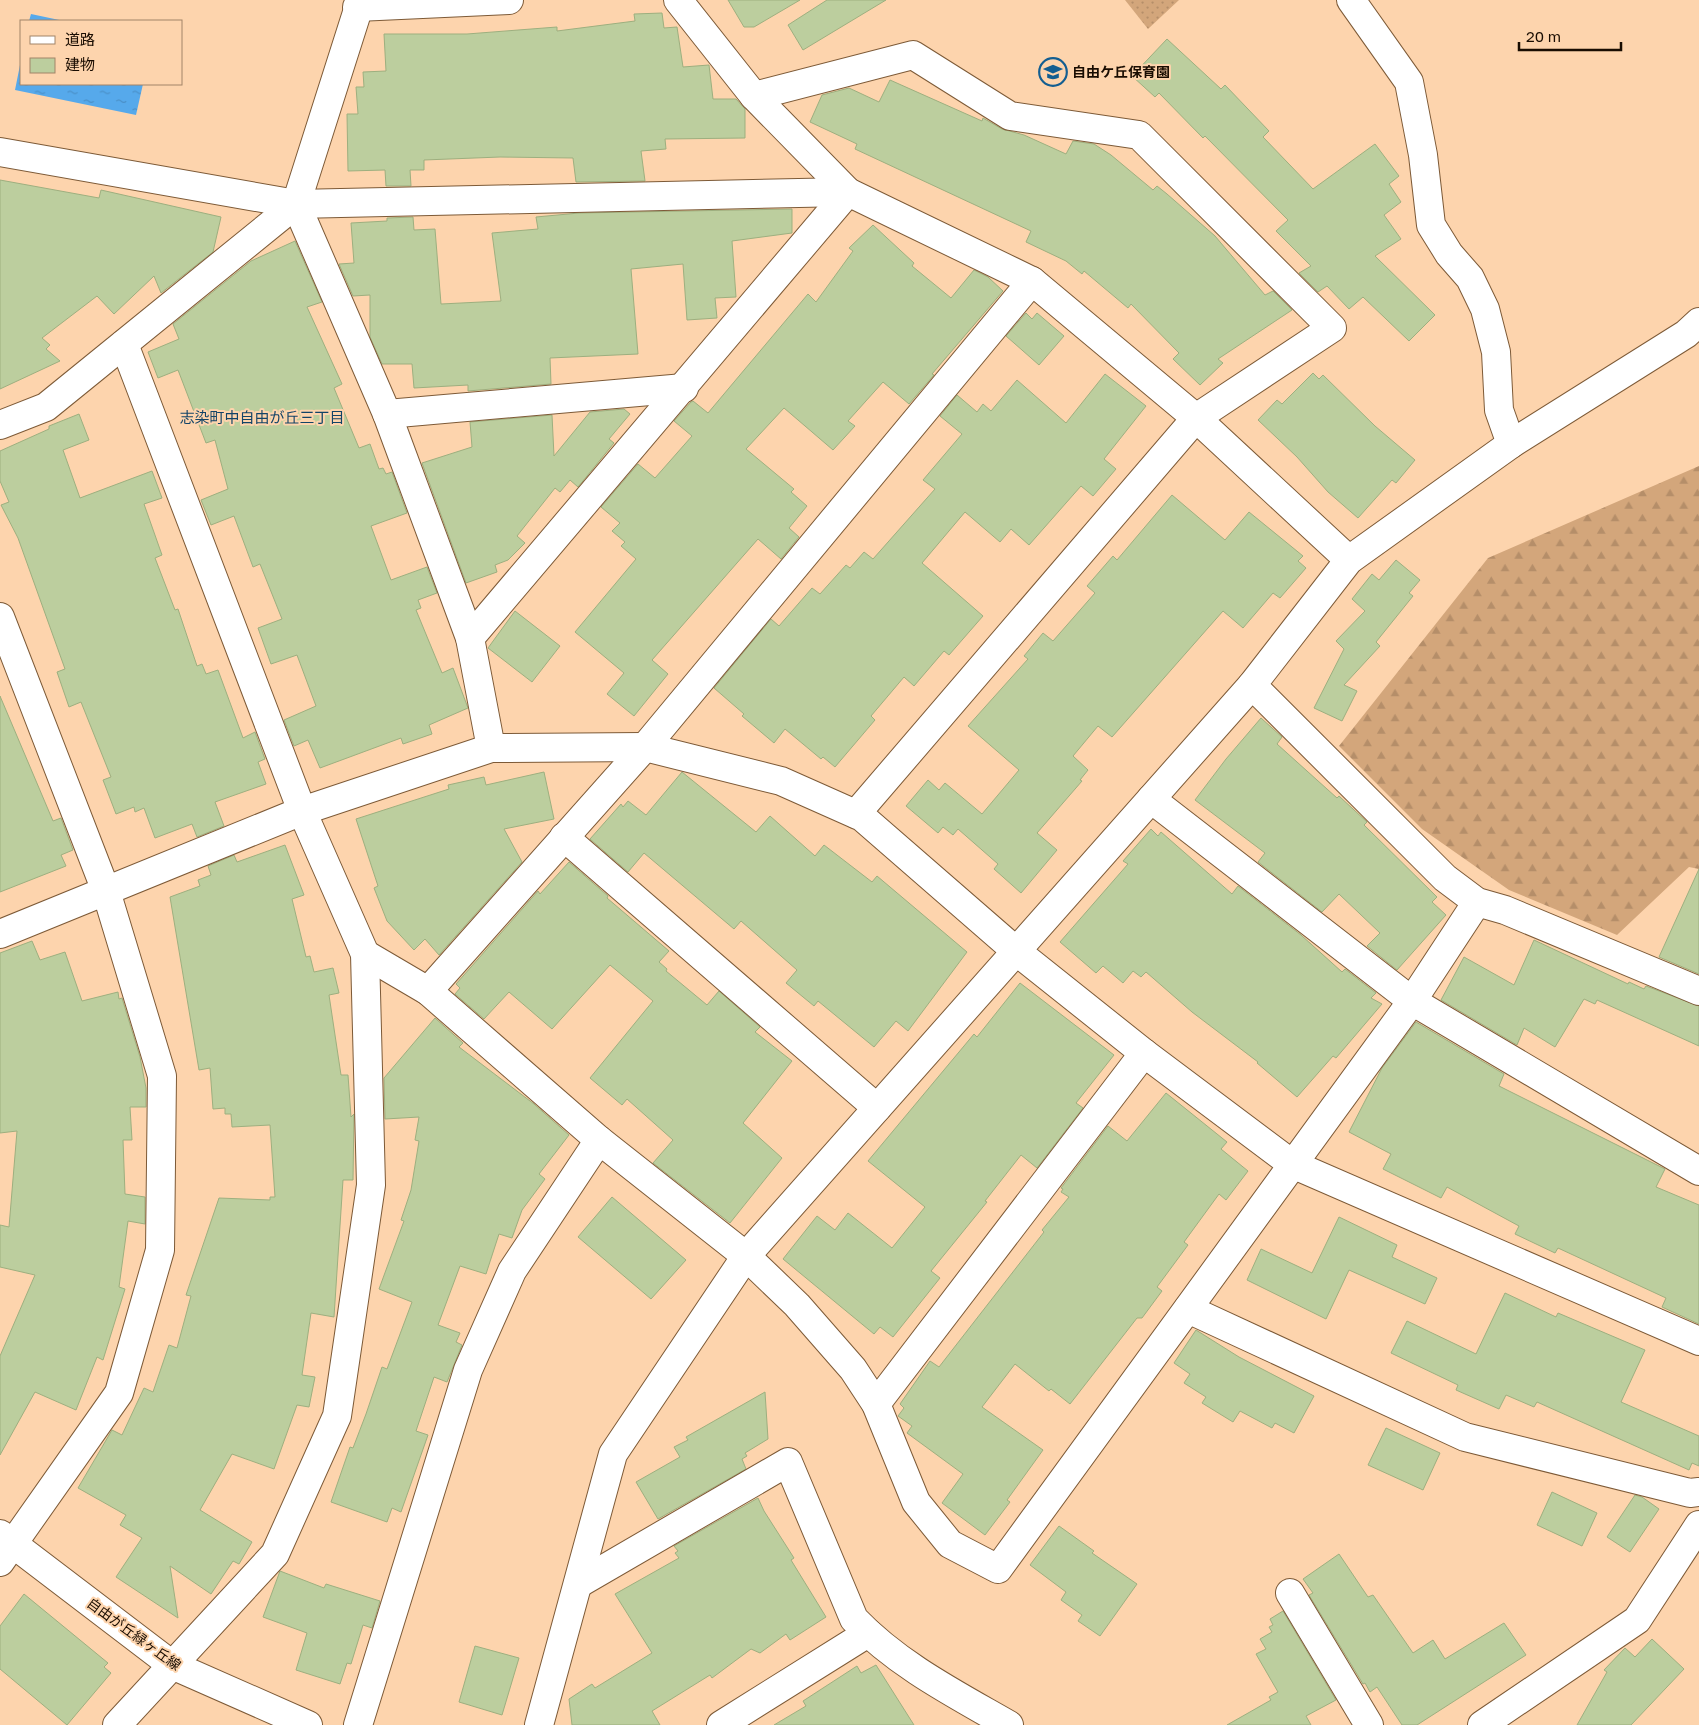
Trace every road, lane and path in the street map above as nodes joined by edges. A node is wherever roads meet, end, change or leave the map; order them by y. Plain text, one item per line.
1 (509, 0) edge
2 (678, 0) edge
3 (1351, 0) edge
4 (359, 4) edge
5 (754, 96) junction
6 (0, 152) edge
7 (848, 192) junction
8 (296, 204) junction
9 (1032, 281) junction
10 (1699, 322) edge
11 (124, 344) junction
12 (684, 388) junction
13 (387, 414) junction
14 (1196, 418) junction
15 (0, 425) edge
16 (1511, 444) junction
17 (1349, 560) junction
18 (0, 617) edge
19 (470, 638) junction
20 (1252, 685) junction
21 (645, 747) junction
22 (490, 748) junction
23 (1151, 799) junction
24 (302, 811) junction
25 (856, 814) junction
26 (564, 838) junction
27 (106, 891) junction
28 (1477, 902) junction
29 (0, 934) edge
30 (1016, 951) junction
31 (365, 954) junction
32 (428, 991) junction
33 (1699, 991) edge
34 (1412, 1001) junction
35 (1144, 1053) junction
36 (877, 1108) junction
37 (600, 1140) junction
38 (1292, 1164) junction
39 (1699, 1171) edge
40 (746, 1256) junction
41 (1188, 1309) junction
42 (1699, 1341) edge
43 (876, 1404) junction
44 (1699, 1492) edge
45 (1699, 1525) edge
46 (5, 1547) edge
47 (578, 1584) junction
48 (1290, 1592) dead end
49 (868, 1633) junction
50 (172, 1665) junction
51 (1517, 1715) edge
52 (117, 1725) edge
53 (308, 1725) edge
54 (358, 1725) edge
55 (539, 1725) edge
56 (721, 1725) edge
57 (1010, 1725) edge
58 (1369, 1725) edge
59 (1482, 1725) edge

1 - 4 street
2 - 5 street
3 - 16 street
4 - 8 street
5 - 7 street
5 - 14 street
6 - 8 street
7 - 8 street
7 - 9 street
7 - 12 street
8 - 11 street
8 - 13 street
9 - 14 street
9 - 21 street
10 - 16 street
11 - 15 street
11 - 24 street
12 - 13 street
12 - 19 street
13 - 19 street
14 - 17 street
14 - 25 street
16 - 17 street
17 - 20 street
18 - 27 street
19 - 22 street
20 - 23 street
20 - 28 street
21 - 22 street
21 - 25 street
21 - 26 street
22 - 24 street
23 - 30 street
23 - 34 street
24 - 27 street
24 - 31 street
25 - 30 street
26 - 32 street
26 - 36 street
27 - 29 street
27 - 46 street
28 - 33 street
28 - 34 street
30 - 35 street
30 - 36 street
31 - 32 street
31 - 50 street
32 - 37 street
34 - 38 street
34 - 39 street
35 - 38 street
35 - 43 street
36 - 40 street
37 - 40 street
37 - 54 street
38 - 41 street
38 - 42 street
40 - 43 street
40 - 47 street
41 - 43 street
41 - 44 street
45 - 51 street
46 - 50 street, 自由が丘緑ヶ丘線
47 - 49 street
47 - 55 street
48 - 58 street
49 - 56 street
49 - 57 street
50 - 52 street
50 - 53 street, 自由が丘緑ヶ丘線
51 - 59 street

